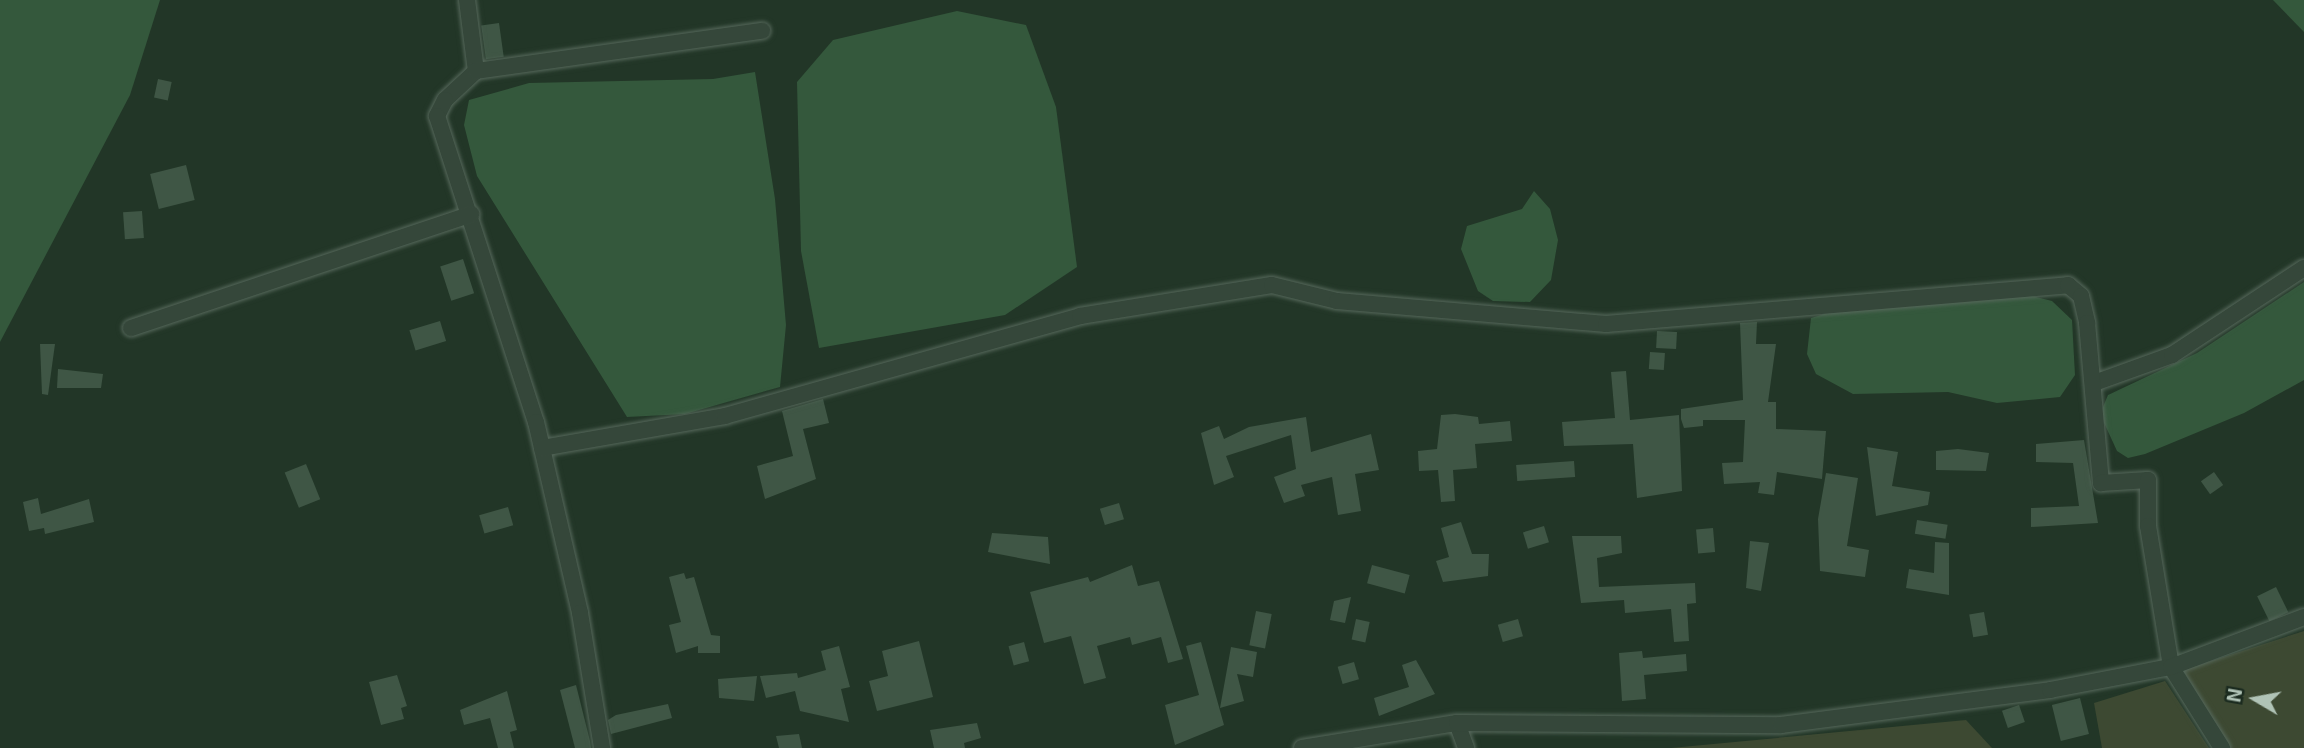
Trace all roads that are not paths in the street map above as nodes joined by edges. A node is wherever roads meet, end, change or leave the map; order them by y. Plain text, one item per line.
1 (467, 0) edge
2 (762, 32) dead end
3 (476, 71) junction
4 (471, 214) junction
5 (2304, 268) edge
6 (131, 328) dead end
7 (2097, 382) junction
8 (542, 447) junction
9 (2304, 617) edge
10 (2171, 667) junction
11 (1457, 723) junction
12 (602, 748) edge
13 (1302, 748) edge
14 (1466, 748) edge
15 (2222, 748) edge

1 - 3 street
2 - 3 street
3 - 4 street
4 - 6 street
4 - 8 street
5 - 7 street
7 - 8 street
7 - 10 street
8 - 12 street
9 - 10 street
10 - 11 street
10 - 15 street
11 - 13 street
11 - 14 street

